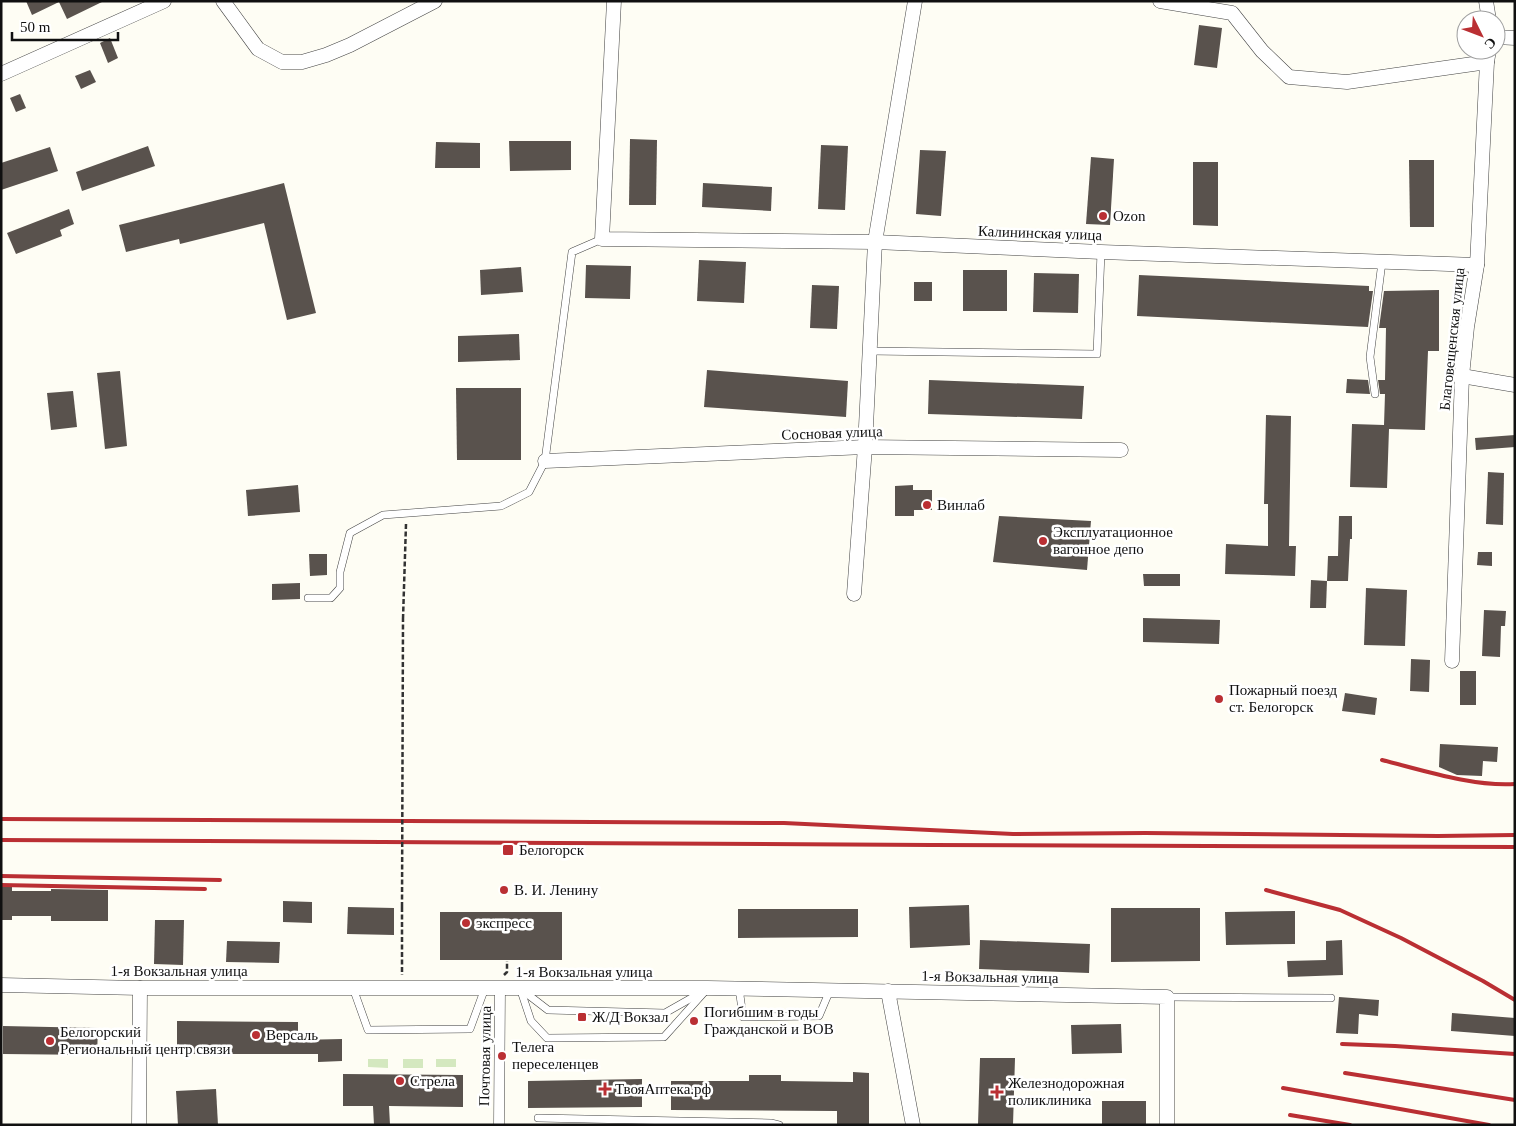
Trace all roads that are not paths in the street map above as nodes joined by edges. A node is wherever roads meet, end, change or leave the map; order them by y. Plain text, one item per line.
1 (164, 1) edge
2 (222, 1) edge
3 (435, 1) edge
4 (614, 1) edge
5 (915, 1) edge
6 (1160, 1) edge
7 (1230, 7) edge
8 (1466, 60) edge
9 (1488, 60) edge
10 (1, 74) edge
11 (602, 239) junction
12 (875, 242) junction
13 (1100, 252) junction
14 (1382, 262) junction
15 (1477, 265) junction
16 (870, 351) junction
17 (1462, 376) junction
18 (1515, 385) edge
19 (1376, 394) dead end
20 (865, 447) junction
21 (1121, 450) dead end
22 (545, 461) junction
23 (854, 594) dead end
24 (308, 598) dead end
25 (1452, 661) dead end
26 (1, 985) edge
27 (140, 988) junction
28 (353, 988) junction
29 (485, 988) junction
30 (500, 988) junction
31 (520, 988) junction
32 (708, 988) junction
33 (739, 988) junction
34 (830, 990) junction
35 (888, 991) junction
36 (1167, 997) junction
37 (1331, 998) dead end
38 (538, 1118) dead end
39 (139, 1125) edge
40 (499, 1125) edge
41 (779, 1125) edge
42 (913, 1125) edge
43 (1167, 1125) edge

1 - 10 street
2 - 3 street
4 - 11 street
5 - 12 street
6 - 7 street
7 - 8 street
9 - 15 street, Благовещенская улица
11 - 12 street, Калининская улица
11 - 22 lane
12 - 13 street, Калининская улица
12 - 16 street
13 - 14 street, Калининская улица
13 - 16 lane
14 - 15 street, Калининская улица
14 - 19 lane
15 - 17 street, Благовещенская улица
16 - 20 street
17 - 18 street
17 - 25 street, Благовещенская улица
20 - 21 street, Сосновая улица
20 - 22 street, Сосновая улица
20 - 23 street
22 - 24 lane
26 - 27 street, 1-я Вокзальная улица
27 - 28 street, 1-я Вокзальная улица
27 - 39 street
28 - 29 street, 1-я Вокзальная улица
28 - 29 lane
29 - 30 street, 1-я Вокзальная улица
30 - 31 street, 1-я Вокзальная улица
30 - 40 street, Почтовая улица
31 - 32 street, 1-я Вокзальная улица
31 - 32 lane
31 - 32 lane
32 - 33 street, 1-я Вокзальная улица
33 - 34 street, 1-я Вокзальная улица
33 - 34 lane
34 - 35 street, 1-я Вокзальная улица
35 - 36 street, 1-я Вокзальная улица
35 - 42 street
36 - 37 lane
36 - 43 street
38 - 41 lane

